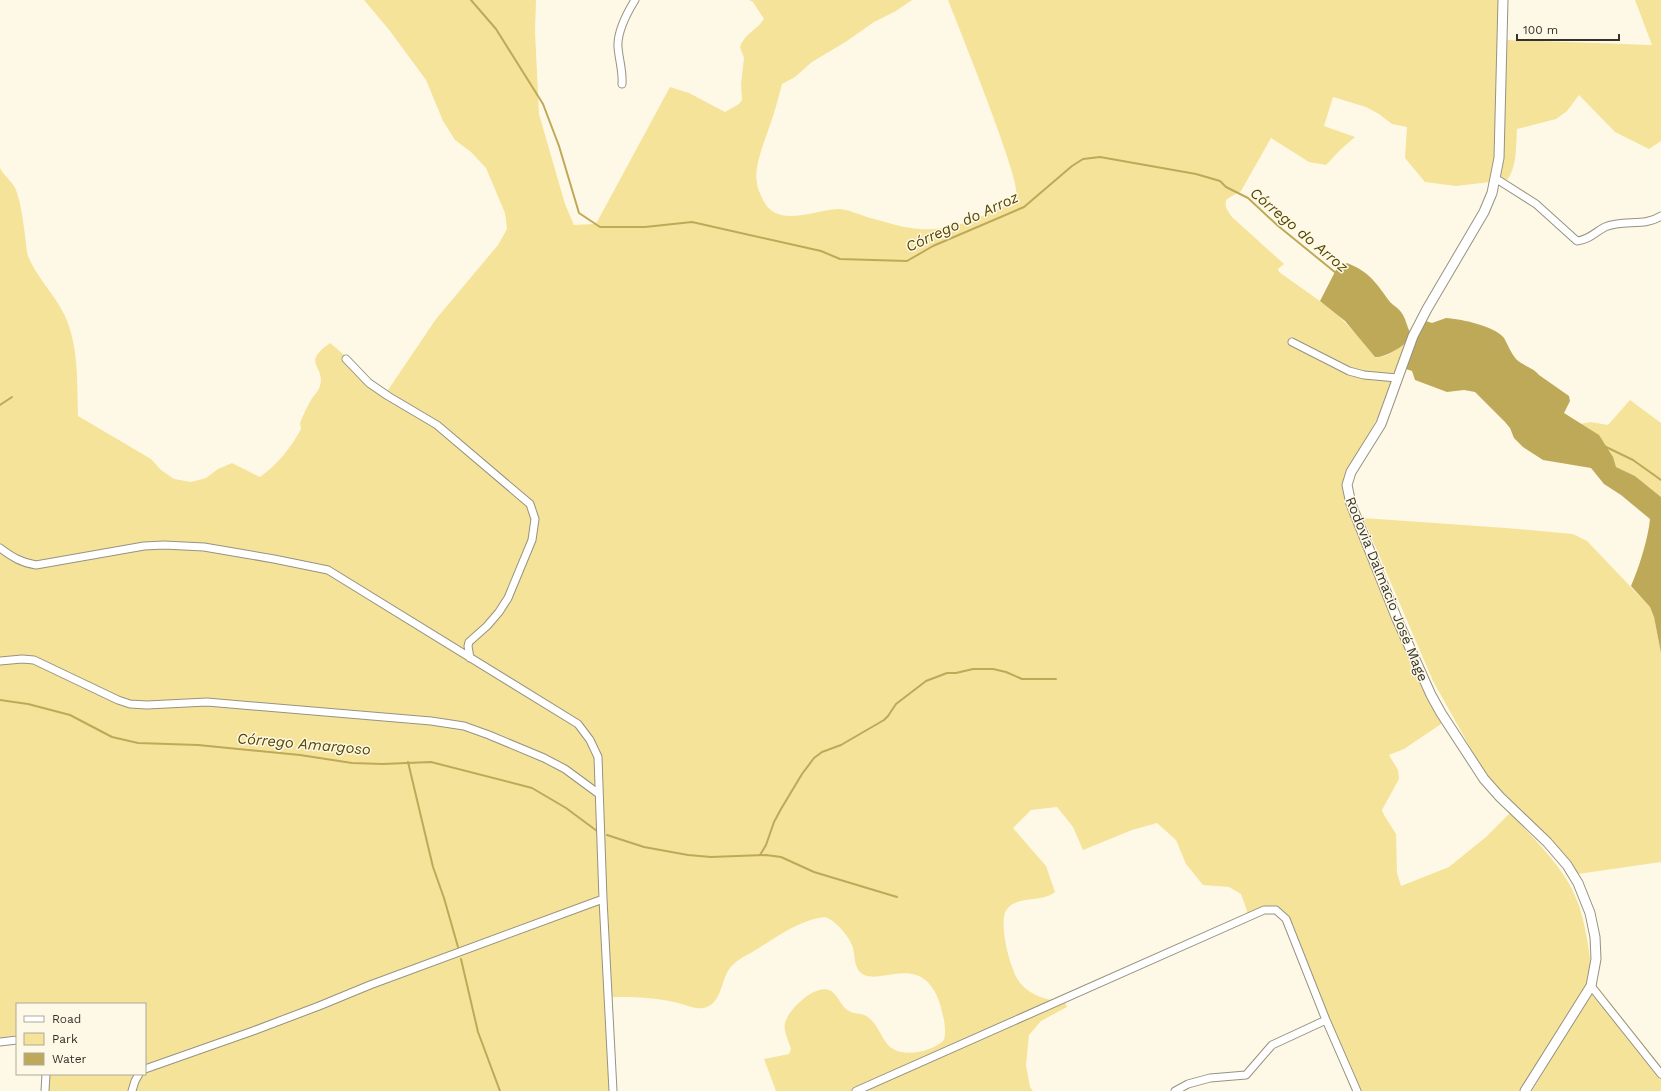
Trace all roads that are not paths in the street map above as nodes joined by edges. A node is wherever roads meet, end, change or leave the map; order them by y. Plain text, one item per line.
1 (635, 0) edge
2 (1503, 0) edge
3 (622, 84) dead end
4 (1495, 178) junction
5 (1661, 216) edge
6 (1292, 342) dead end
7 (346, 359) dead end
8 (1397, 378) junction
9 (0, 548) edge
10 (470, 658) junction
11 (0, 661) edge
12 (599, 794) junction
13 (603, 899) junction
14 (1591, 986) junction
15 (1326, 1020) junction
16 (16, 1040) edge
17 (0, 1042) edge
18 (146, 1069) edge
19 (1661, 1074) edge
20 (46, 1075) edge
21 (138, 1075) edge
22 (45, 1091) edge
23 (132, 1091) edge
24 (613, 1091) edge
25 (856, 1091) edge
26 (1175, 1091) edge
27 (1357, 1091) edge
28 (1525, 1091) edge

1 - 3 street
2 - 4 street, Rodovia Dalmacio José Mage
4 - 5 street
4 - 8 street, Rodovia Dalmacio José Mage
6 - 8 street
7 - 10 street
8 - 14 street, Rodovia Dalmacio José Mage
9 - 10 street
10 - 12 street
11 - 12 street
12 - 13 street
13 - 18 street
13 - 24 street
14 - 19 street
14 - 28 street, Rodovia Dalmacio José Mage
15 - 25 street
15 - 26 street
15 - 27 street
16 - 17 street
20 - 22 street
21 - 23 street

